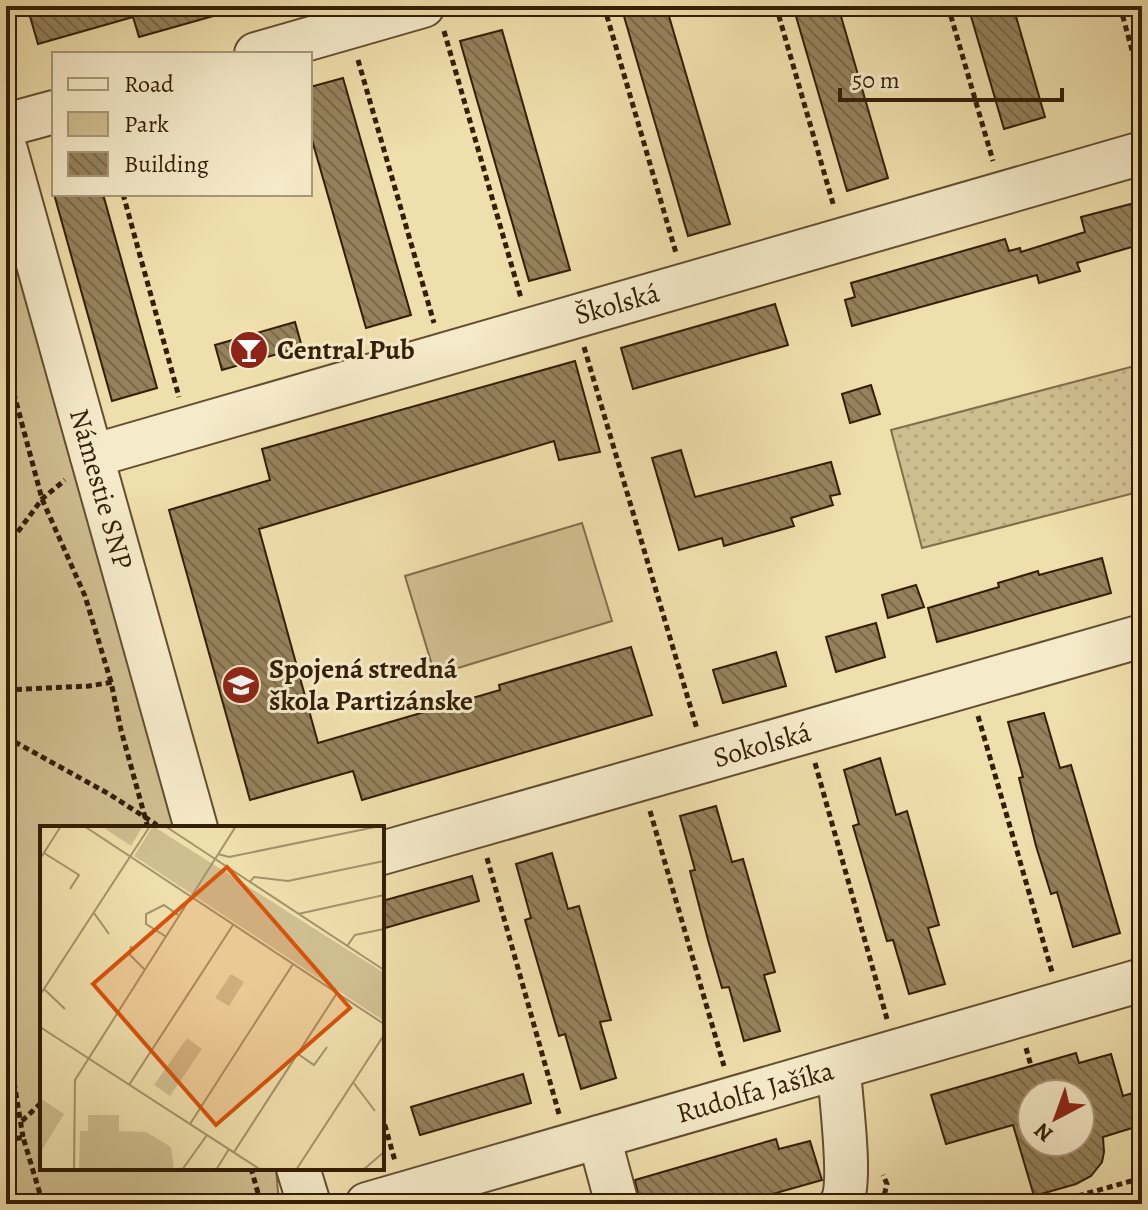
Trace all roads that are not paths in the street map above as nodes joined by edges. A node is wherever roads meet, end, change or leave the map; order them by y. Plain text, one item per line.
1 (432, 13) edge
2 (263, 52) edge
3 (52, 113) edge
4 (6, 125) edge
5 (6, 150) edge
6 (1142, 153) edge
7 (92, 456) junction
8 (1142, 636) edge
9 (195, 826) edge
10 (384, 852) edge
11 (1142, 980) edge
12 (839, 1068) junction
13 (584, 1142) junction
14 (299, 1170) edge
15 (414, 1196) edge
16 (309, 1204) edge
17 (617, 1204) edge
18 (841, 1204) edge

1 - 2 street
3 - 4 street
5 - 7 street, Námestie SNP
6 - 7 street, Školská
7 - 9 street, Námestie SNP
8 - 10 street, Sokolská
11 - 12 street, Rudolfa Jašíka
12 - 13 street, Rudolfa Jašíka
12 - 18 street
13 - 15 street, Rudolfa Jašíka
13 - 17 street
14 - 16 street

